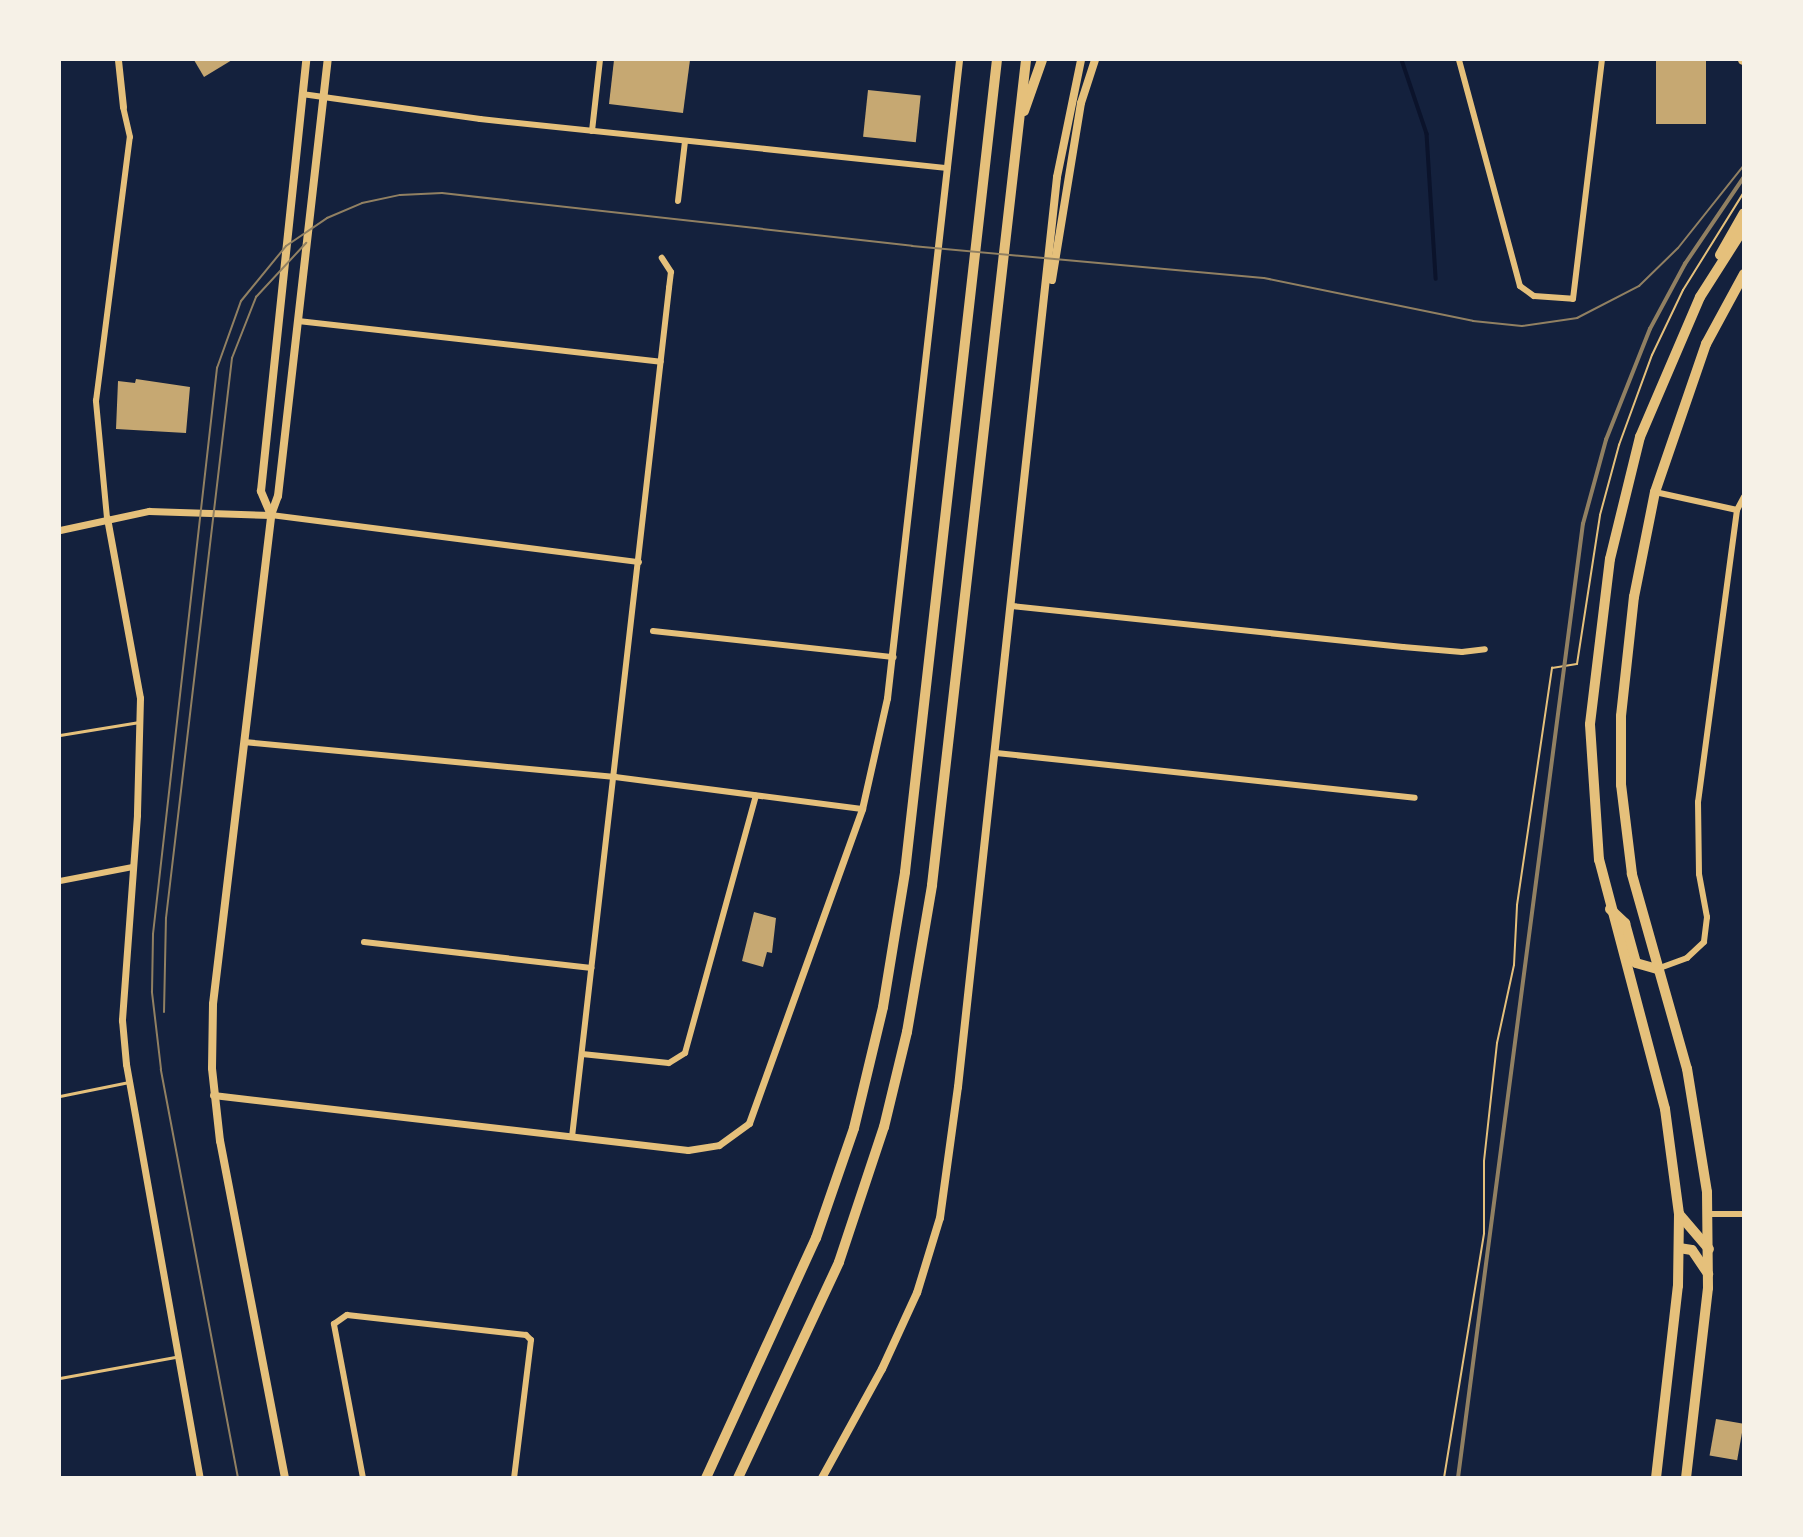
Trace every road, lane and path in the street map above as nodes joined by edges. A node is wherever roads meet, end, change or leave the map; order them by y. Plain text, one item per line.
1 (118, 60) edge
2 (306, 60) edge
3 (328, 60) edge
4 (600, 60) edge
5 (959, 60) edge
6 (997, 60) edge
7 (1026, 60) edge
8 (1042, 60) edge
9 (1081, 60) edge
10 (1095, 60) edge
11 (1459, 60) edge
12 (1602, 60) edge
13 (302, 94) junction
14 (324, 97) junction
15 (123, 107) joint
16 (1019, 123) junction
17 (592, 131) junction
18 (685, 141) junction
19 (947, 168) junction
20 (1744, 192) edge
21 (678, 201) dead end
22 (1744, 212) edge
23 (1744, 228) edge
24 (662, 258) dead end
25 (1744, 274) edge
26 (1700, 297) junction
27 (298, 321) junction
28 (1041, 335) junction
29 (661, 362) junction
30 (1655, 492) junction
31 (1744, 497) edge
32 (1737, 510) junction
33 (271, 514) junction
34 (107, 517) junction
35 (60, 530) edge
36 (639, 562) junction
37 (1012, 606) junction
38 (653, 631) dead end
39 (1485, 649) dead end
40 (894, 657) junction
41 (139, 722) junction
42 (60, 735) edge
43 (244, 742) junction
44 (996, 753) junction
45 (615, 777) junction
46 (756, 796) junction
47 (1415, 798) dead end
48 (862, 809) junction
49 (133, 867) junction
50 (60, 881) edge
51 (1608, 906) junction
52 (364, 942) dead end
53 (592, 968) junction
54 (1657, 969) junction
55 (582, 1054) junction
56 (129, 1083) junction
57 (213, 1095) junction
58 (60, 1096) edge
59 (572, 1138) junction
60 (1679, 1213) junction
61 (1708, 1214) junction
62 (1744, 1214) edge
63 (1679, 1248) junction
64 (1709, 1249) junction
65 (1709, 1275) junction
66 (179, 1356) junction
67 (60, 1378) edge
68 (200, 1478) edge
69 (285, 1478) edge
70 (363, 1478) edge
71 (514, 1478) edge
72 (706, 1478) edge
73 (738, 1478) edge
74 (822, 1478) edge
75 (1444, 1478) edge
76 (1656, 1478) edge
77 (1686, 1478) edge

1 - 15 street
2 - 13 main road
3 - 14 main road
4 - 17 street
5 - 19 street
6 - 72 highway
7 - 16 highway
8 - 16 highway
9 - 28 main road
10 - 28 main road
11 - 12 street
13 - 14 street
13 - 33 main road
14 - 17 street
14 - 27 main road
15 - 34 street
16 - 73 highway
17 - 18 street
18 - 19 street
18 - 21 street
19 - 40 street
20 - 75 path
22 - 26 main road
23 - 26 main road
24 - 29 street
25 - 30 main road
26 - 51 main road
27 - 29 street
27 - 33 main road
28 - 37 main road
29 - 36 street
30 - 32 street
30 - 54 main road
31 - 32 street
32 - 54 street
33 - 34 street
33 - 36 street
33 - 43 main road
34 - 35 street
34 - 41 street
36 - 45 street
37 - 39 street
37 - 44 main road
38 - 40 street
40 - 48 street
41 - 42 lane
41 - 49 street
43 - 45 street
43 - 57 main road
44 - 47 street
44 - 74 main road
45 - 46 street
45 - 53 street
46 - 48 street
46 - 55 street
48 - 59 street
49 - 50 street
49 - 56 street
51 - 54 main road
51 - 60 main road
52 - 53 street
53 - 55 street
54 - 61 main road
55 - 59 street
56 - 58 lane
56 - 66 street
57 - 59 street
57 - 69 main road
60 - 63 main road
60 - 64 main road
61 - 62 street
61 - 64 main road
63 - 65 main road
63 - 76 main road
64 - 65 main road
65 - 77 main road
66 - 67 lane
66 - 68 street
70 - 71 street

